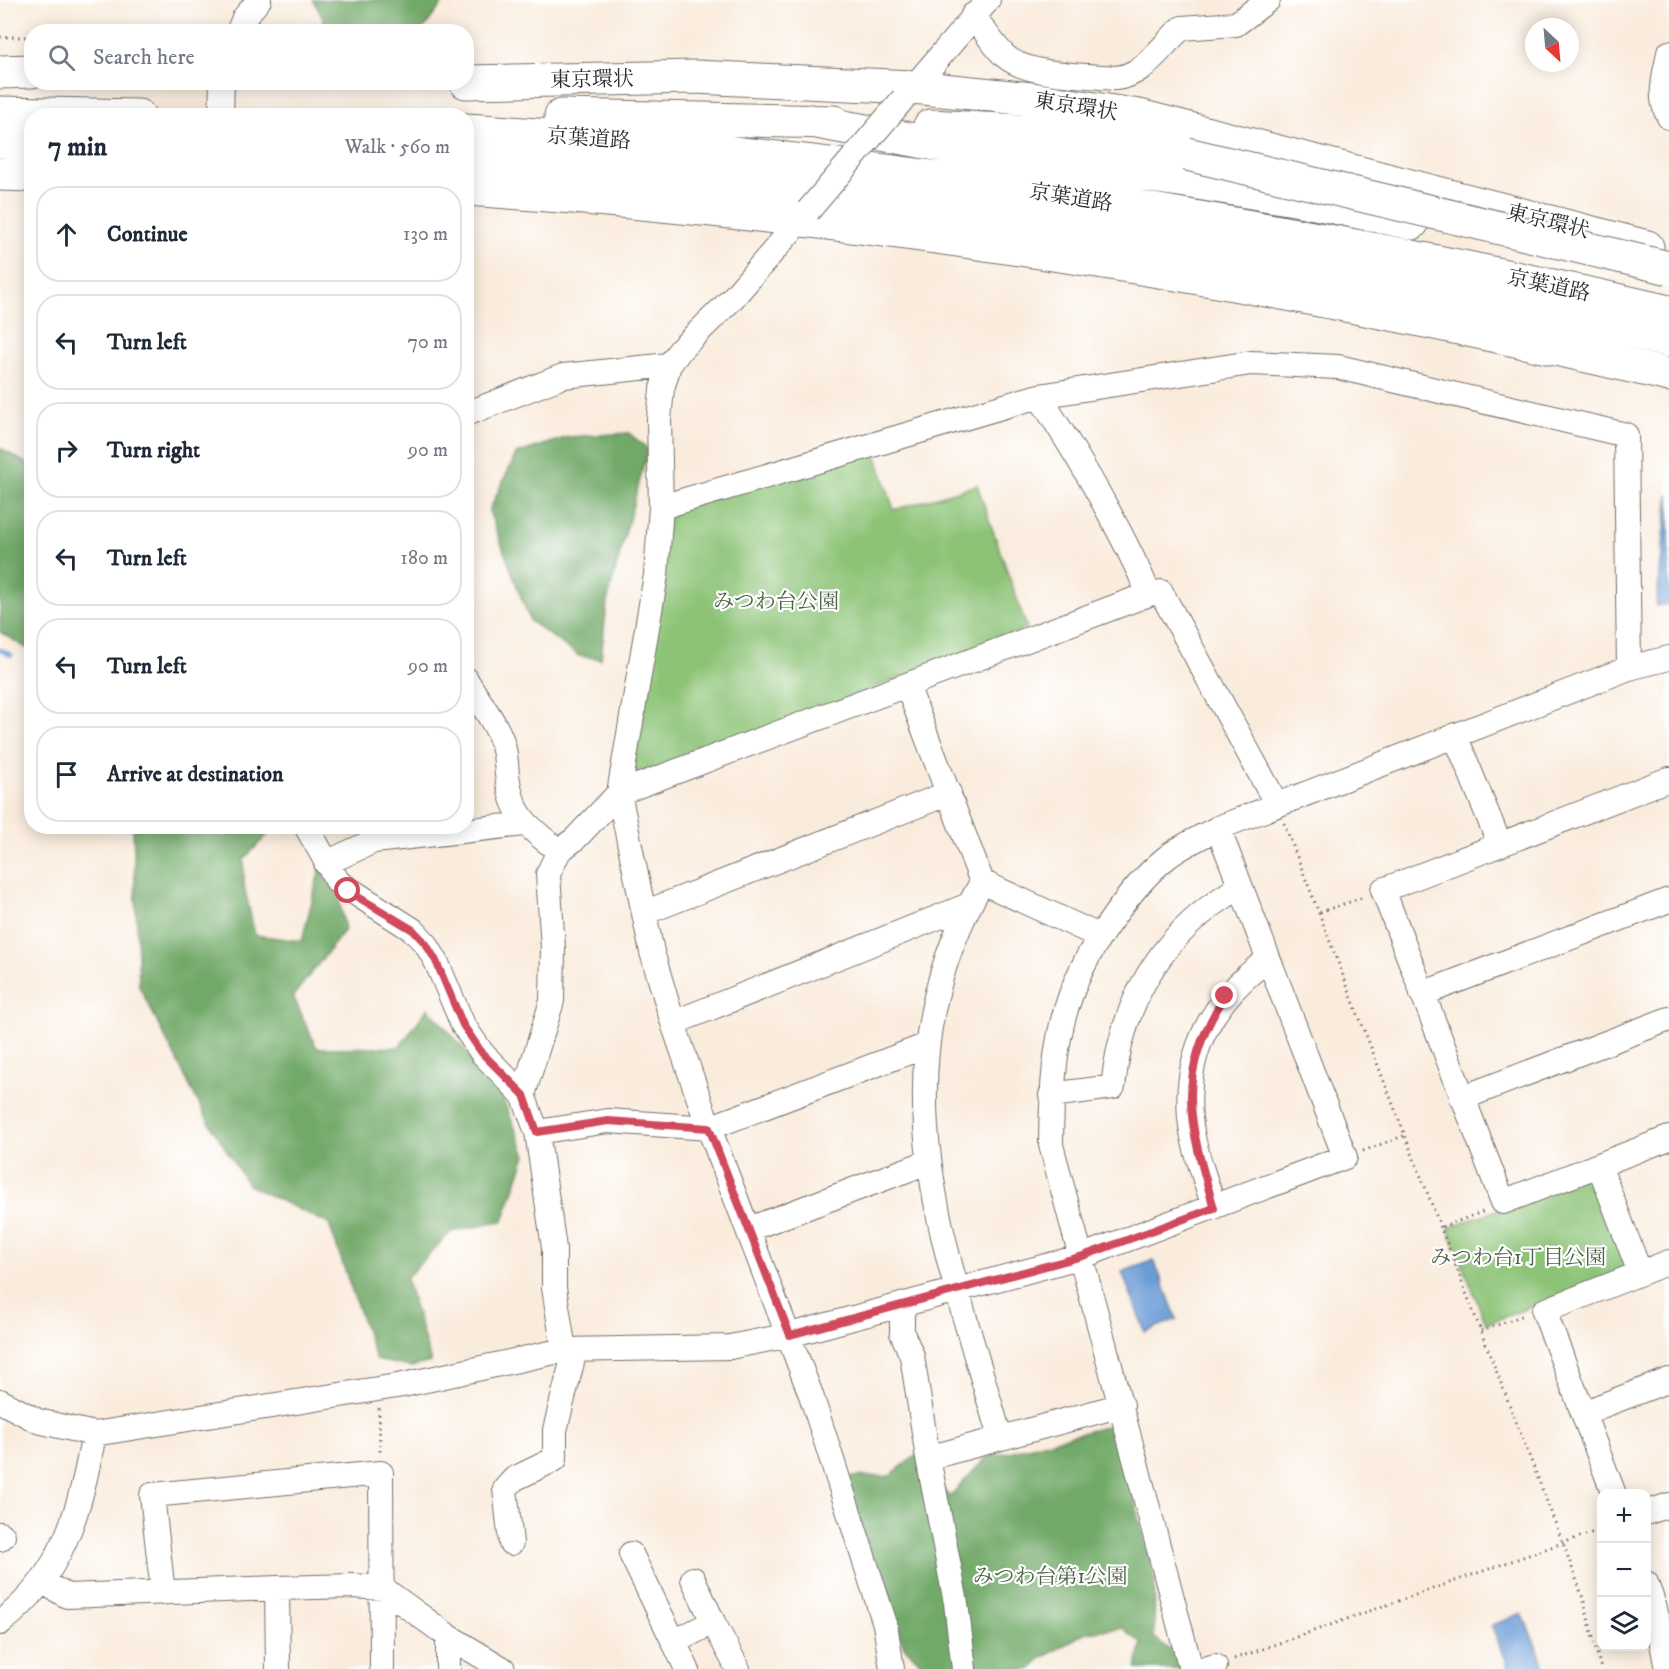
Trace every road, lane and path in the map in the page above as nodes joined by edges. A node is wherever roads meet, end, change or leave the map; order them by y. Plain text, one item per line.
1 (259, 0) edge
2 (1268, 0) edge
3 (980, 8) edge
4 (241, 17) edge
5 (0, 37) edge
6 (24, 38) edge
7 (1669, 53) edge
8 (24, 71) edge
9 (0, 72) edge
10 (474, 82) edge
11 (222, 90) edge
12 (908, 93) junction
13 (221, 108) edge
14 (0, 113) edge
15 (24, 114) edge
16 (474, 116) edge
17 (1669, 117) edge
18 (811, 121) junction
19 (474, 131) edge
20 (0, 141) edge
21 (24, 142) edge
22 (474, 160) edge
23 (0, 174) edge
24 (24, 175) edge
25 (474, 190) edge
26 (803, 216) junction
27 (1669, 252) edge
28 (1369, 262) junction
29 (1669, 263) edge
30 (1669, 268) edge
31 (1669, 312) edge
32 (1669, 341) edge
33 (669, 365) junction
34 (1669, 375) edge
35 (1039, 396) junction
36 (474, 411) edge
37 (661, 507) junction
38 (1149, 594) junction
39 (1669, 658) edge
40 (1629, 668) junction
41 (907, 684) junction
42 (474, 694) edge
43 (1455, 735) junction
44 (1669, 779) edge
45 (619, 793) junction
46 (949, 793) junction
47 (1276, 804) junction
48 (524, 824) junction
49 (1218, 828) junction
50 (474, 830) edge
51 (310, 834) edge
52 (436, 834) edge
53 (1500, 845) junction
54 (559, 851) junction
55 (326, 863) junction
56 (982, 882) junction
57 (1240, 887) junction
58 (1383, 890) junction
59 (1669, 900) edge
60 (969, 904) junction
61 (1320, 912) junction
62 (644, 913) junction
63 (1099, 936) junction
64 (1268, 960) junction
65 (1422, 994) junction
66 (1669, 1019) edge
67 (673, 1023) junction
68 (926, 1046) junction
69 (524, 1095) junction
70 (1052, 1095) junction
71 (1462, 1098) junction
72 (709, 1128) junction
73 (537, 1132) junction
74 (1406, 1135) junction
75 (1669, 1138) edge
76 (1345, 1157) junction
77 (928, 1162) junction
78 (1599, 1165) junction
79 (1503, 1202) junction
80 (1214, 1208) junction
81 (1442, 1227) junction
82 (749, 1229) junction
83 (1083, 1256) junction
84 (1669, 1262) edge
85 (1641, 1273) junction
86 (958, 1291) junction
87 (902, 1306) junction
88 (1544, 1311) junction
89 (1481, 1331) junction
90 (790, 1335) junction
91 (570, 1350) junction
92 (1669, 1380) edge
93 (378, 1389) junction
94 (0, 1401) edge
95 (1122, 1405) junction
96 (1583, 1413) junction
97 (94, 1434) junction
98 (1000, 1438) junction
99 (928, 1458) junction
100 (381, 1473) junction
101 (1612, 1489) edge
102 (1669, 1505) edge
103 (1651, 1512) edge
104 (1597, 1531) edge
105 (0, 1534) edge
106 (0, 1539) edge
107 (511, 1543) dead end
108 (1563, 1543) junction
109 (631, 1554) dead end
110 (693, 1579) dead end
111 (43, 1582) junction
112 (277, 1588) junction
113 (382, 1588) junction
114 (1651, 1589) edge
115 (163, 1593) junction
116 (1662, 1606) edge
117 (713, 1622) junction
118 (0, 1623) edge
119 (448, 1636) junction
120 (674, 1642) junction
121 (1210, 1667) edge
122 (278, 1669) edge
123 (382, 1669) edge
124 (448, 1669) edge
125 (503, 1669) edge
126 (687, 1669) edge
127 (738, 1669) edge
128 (892, 1669) edge
129 (964, 1669) edge
130 (1191, 1669) edge
131 (1601, 1669) edge
132 (1667, 1669) edge

1 - 4 street
2 - 3 street
3 - 12 street
5 - 6 path
7 - 17 street
8 - 9 highway
10 - 12 highway, 東京環状
11 - 13 street
12 - 26 street, bridge
12 - 27 highway, 東京環状
14 - 15 highway
16 - 18 highway
18 - 29 highway
18 - 30 highway, bridge
19 - 28 highway, 京葉道路
20 - 21 highway
22 - 28 highway, 京葉道路
23 - 24 highway
25 - 26 highway
26 - 33 street
26 - 34 highway
28 - 31 highway, 京葉道路
28 - 32 highway, 京葉道路
33 - 36 street
33 - 37 street
35 - 37 street
35 - 38 street
35 - 40 street
37 - 45 street
38 - 41 street
38 - 47 street
39 - 40 street
40 - 43 street
41 - 45 street
41 - 46 street
42 - 48 street
43 - 47 street
43 - 53 street
44 - 53 street
45 - 54 street
45 - 62 street
46 - 56 street
46 - 62 street
47 - 49 street
47 - 61 path
48 - 50 street
48 - 54 street
49 - 57 street
49 - 63 street
51 - 55 street
52 - 55 street
53 - 58 street
54 - 69 street
55 - 69 street
56 - 60 street
56 - 63 street
57 - 64 street
57 - 70 street
58 - 61 path
58 - 65 street
59 - 65 street
60 - 67 street
60 - 68 street
61 - 74 path
62 - 67 street
63 - 70 street
64 - 76 street
64 - 80 street
65 - 71 street
66 - 71 street
67 - 72 street
68 - 72 street
68 - 77 street
69 - 73 street
70 - 83 street
71 - 79 street
72 - 73 street
72 - 82 street
73 - 91 street
74 - 76 path
74 - 81 path
75 - 78 street
76 - 80 street
77 - 82 street
77 - 86 street
78 - 79 street
78 - 85 street
79 - 81 path
80 - 83 street
81 - 89 path
82 - 90 street
83 - 86 street
83 - 95 street
84 - 85 street
85 - 88 street
86 - 87 street
86 - 98 street
87 - 90 street
87 - 99 street
88 - 89 path
88 - 96 street
89 - 108 path
90 - 91 street
90 - 128 street
91 - 93 street
91 - 107 street
92 - 96 street
93 - 97 street
93 - 100 path
94 - 97 street
95 - 98 street
95 - 130 street
96 - 101 street
97 - 111 street
98 - 99 street
99 - 129 street
100 - 113 street
100 - 115 street
102 - 103 street
104 - 108 path
105 - 106 street
108 - 121 path
108 - 131 path
109 - 120 street
110 - 117 street
111 - 115 street
111 - 118 street
112 - 113 street
112 - 115 street
112 - 122 street
113 - 119 street
113 - 123 street
114 - 116 street
116 - 132 street
117 - 120 street
117 - 127 street
119 - 124 street
119 - 125 street
120 - 126 street

